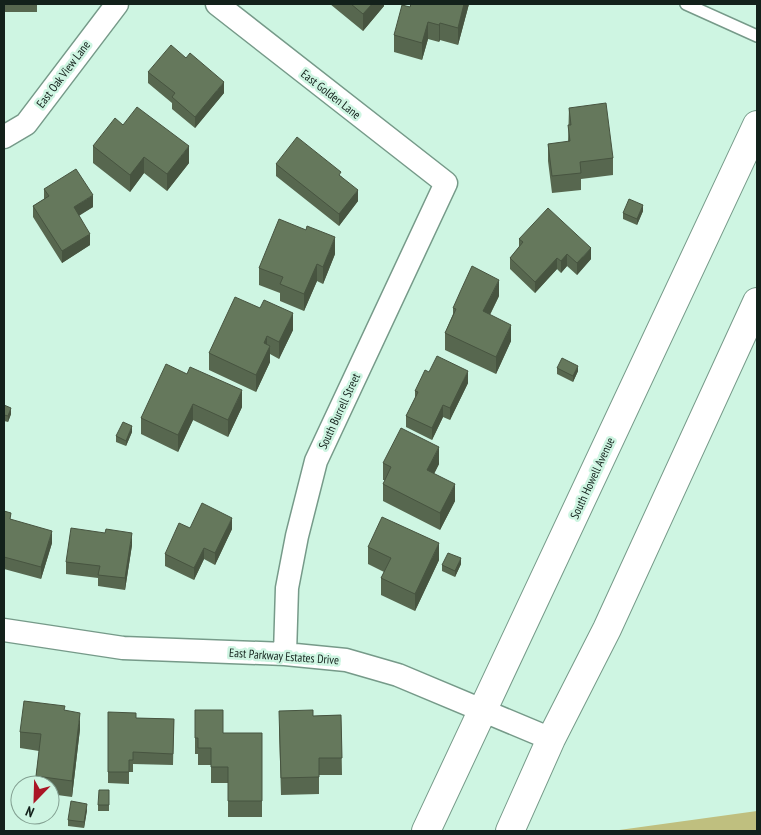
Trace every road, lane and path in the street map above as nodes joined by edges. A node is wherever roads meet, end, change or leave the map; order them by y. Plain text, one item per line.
1 (116, 4) edge
2 (217, 4) edge
3 (686, 4) edge
4 (757, 36) edge
5 (757, 125) edge
6 (4, 137) edge
7 (446, 183) joint
8 (757, 285) edge
9 (751, 314) edge
10 (4, 630) edge
11 (285, 654) junction
12 (484, 710) junction
13 (551, 739) junction
14 (426, 831) edge
15 (510, 831) edge

1 - 6 street, East Oak View Lane
2 - 7 street, East Golden Lane
3 - 4 lane
5 - 12 main road, South Howell Avenue
7 - 11 street, South Burrell Street
8 - 9 main road
9 - 13 main road
10 - 11 street, East Parkway Estates Drive
11 - 12 street, East Parkway Estates Drive
12 - 13 street, East Parkway Estates Drive
12 - 14 main road, South Howell Avenue
13 - 15 main road

